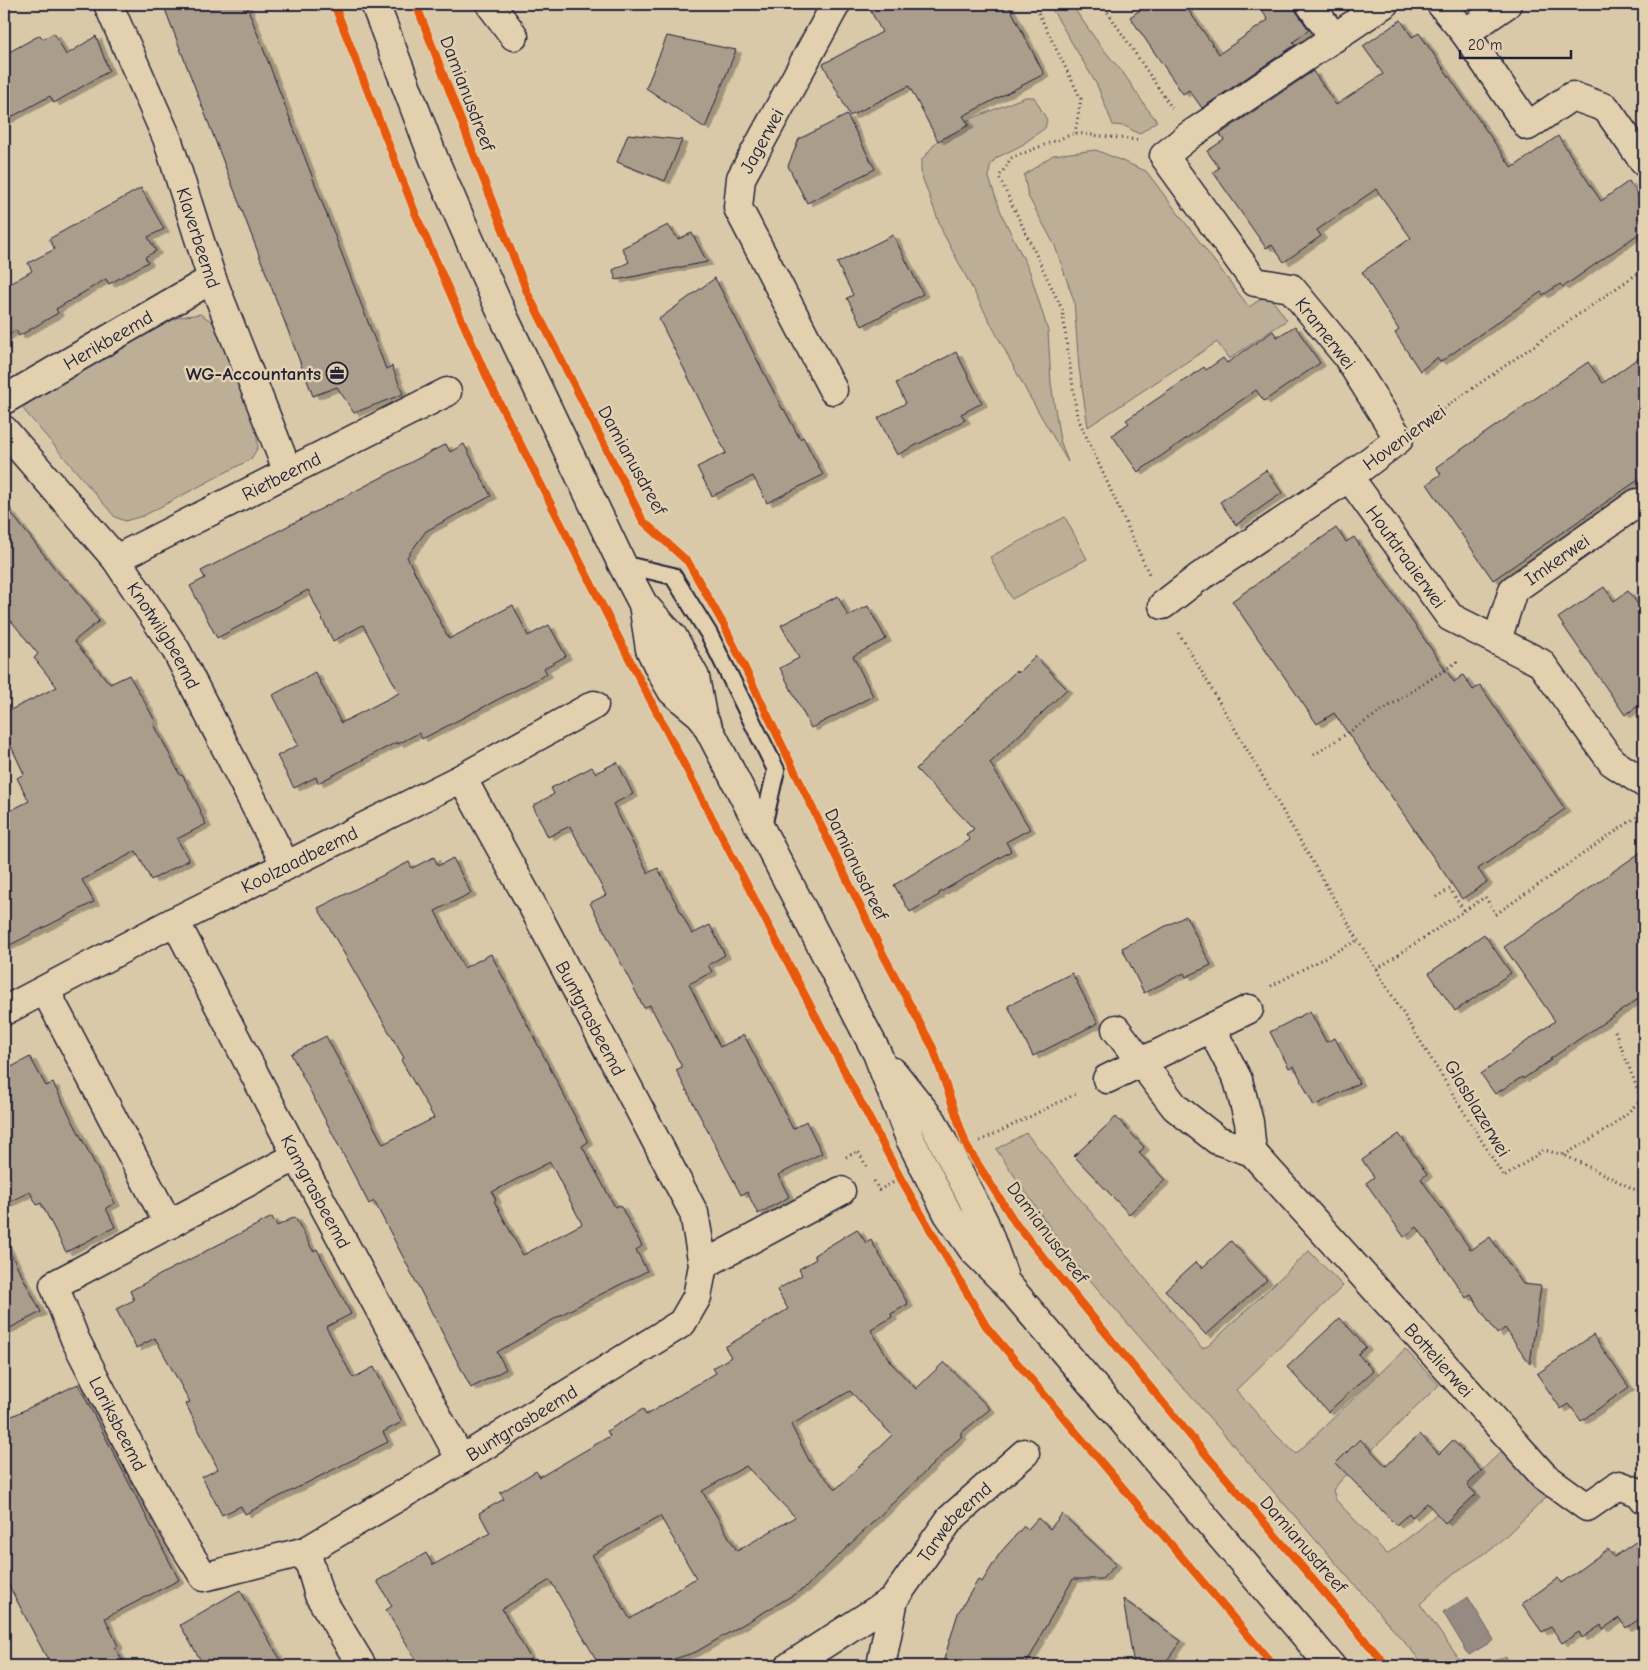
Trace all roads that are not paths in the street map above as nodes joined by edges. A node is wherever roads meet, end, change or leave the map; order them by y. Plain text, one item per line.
1 (108, 4) edge
2 (375, 4) edge
3 (490, 4) edge
4 (836, 4) edge
5 (1310, 4) edge
6 (1384, 4) edge
7 (1441, 4) edge
8 (1507, 4) edge
9 (1465, 33) junction
10 (514, 36) dead end
11 (1334, 38) junction
12 (1644, 162) edge
13 (212, 279) junction
14 (833, 390) dead end
15 (447, 392) dead end
16 (4, 400) edge
17 (4, 430) edge
18 (1400, 439) joint
19 (288, 472) junction
20 (1349, 477) junction
21 (1644, 503) edge
22 (116, 560) junction
23 (622, 564) junction
24 (1163, 605) road end
25 (1496, 639) junction
26 (594, 705) dead end
27 (462, 778) junction
28 (1644, 783) edge
29 (762, 832) junction
30 (286, 866) junction
31 (175, 921) junction
32 (45, 990) junction
33 (1250, 1009) road end
34 (4, 1011) edge
35 (1211, 1028) junction
36 (1116, 1029) dead end
37 (1142, 1061) junction
38 (1107, 1079) road end
39 (1252, 1152) junction
40 (297, 1156) junction
41 (841, 1191) dead end
42 (169, 1225) junction
43 (702, 1265) junction
44 (1025, 1453) dead end
45 (461, 1460) junction
46 (1644, 1499) edge
47 (306, 1551) junction
48 (894, 1599) junction
49 (362, 1666) edge
50 (790, 1666) edge
51 (881, 1666) edge
52 (1331, 1666) edge

1 - 13 street, Klaverbeemd
2 - 23 street
3 - 10 street
4 - 14 street, Jagerwei
5 - 11 street
6 - 11 street
7 - 9 street
8 - 9 street
9 - 12 street
11 - 18 street, Kramerwei
13 - 16 street, Herikbeemd
13 - 19 street, Klaverbeemd
15 - 19 street, Rietbeemd
17 - 22 street, Knotwilgbeemd
18 - 20 street, Hovenierwei
19 - 22 street, Rietbeemd
20 - 24 street, Hovenierwei
20 - 25 street, Houtdraaierwei
21 - 25 street, Imkerwei
22 - 30 street, Knotwilgbeemd
23 - 29 street
23 - 29 lane
25 - 28 street, Houtdraaierwei
26 - 27 street, Koolzaadbeemd
27 - 30 street, Koolzaadbeemd
27 - 43 street, Buntgrasbeemd
29 - 52 street
30 - 31 street, Koolzaadbeemd
31 - 32 street, Koolzaadbeemd
31 - 40 street, Kamgrasbeemd
32 - 34 street, Koolzaadbeemd
32 - 42 street
33 - 35 street
35 - 37 street
35 - 39 street
36 - 37 street, Bottelierwei
37 - 38 street
37 - 39 street, Bottelierwei
39 - 46 street, Bottelierwei
40 - 42 street, Lariksbeemd
40 - 45 street, Kamgrasbeemd
41 - 43 street
42 - 47 street, Lariksbeemd
43 - 45 street, Buntgrasbeemd
44 - 48 street, Tarwebeemd
45 - 47 street, Buntgrasbeemd
47 - 49 street
48 - 50 street, Tarwebeemd
48 - 51 street, Tarwebeemd

